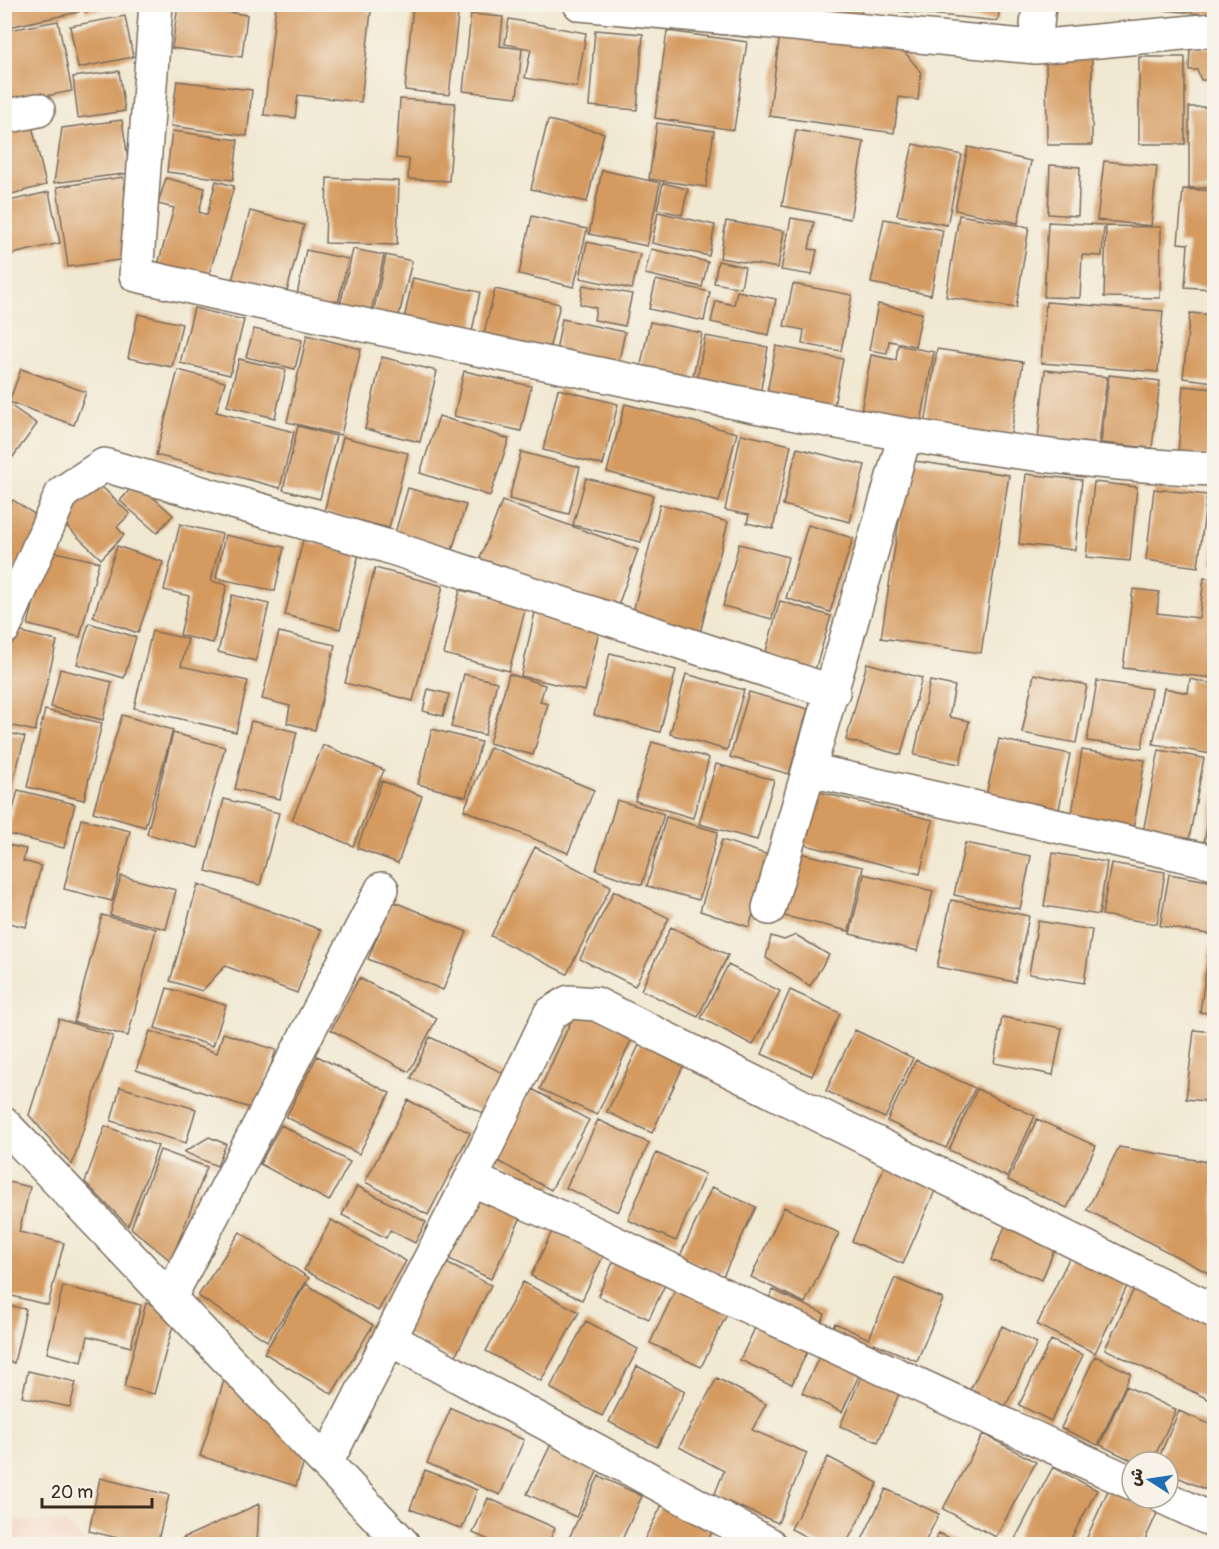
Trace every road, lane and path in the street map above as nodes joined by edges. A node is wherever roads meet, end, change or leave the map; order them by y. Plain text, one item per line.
1 (156, 4) edge
2 (1039, 4) edge
3 (588, 5) edge
4 (1215, 30) edge
5 (1035, 46) junction
6 (38, 110) dead end
7 (4, 117) edge
8 (905, 435) junction
9 (1215, 470) edge
10 (4, 628) edge
11 (833, 692) junction
12 (810, 770) junction
13 (1215, 862) edge
14 (382, 889) dead end
15 (769, 908) dead end
16 (4, 1124) edge
17 (471, 1179) junction
18 (170, 1297) junction
19 (1215, 1311) edge
20 (390, 1338) junction
21 (327, 1461) junction
22 (1120, 1477) edge
23 (1180, 1505) edge
24 (1215, 1521) edge
25 (403, 1545) edge
26 (769, 1545) edge

1 - 8 street
2 - 5 street
3 - 5 street
4 - 5 street
6 - 7 street
8 - 9 street
8 - 11 street
10 - 11 street
11 - 12 street
12 - 13 street
12 - 15 street
14 - 18 street
16 - 18 street
17 - 19 street
17 - 20 street
17 - 22 street
18 - 21 street
20 - 21 street
20 - 26 street
21 - 25 street
23 - 24 street

